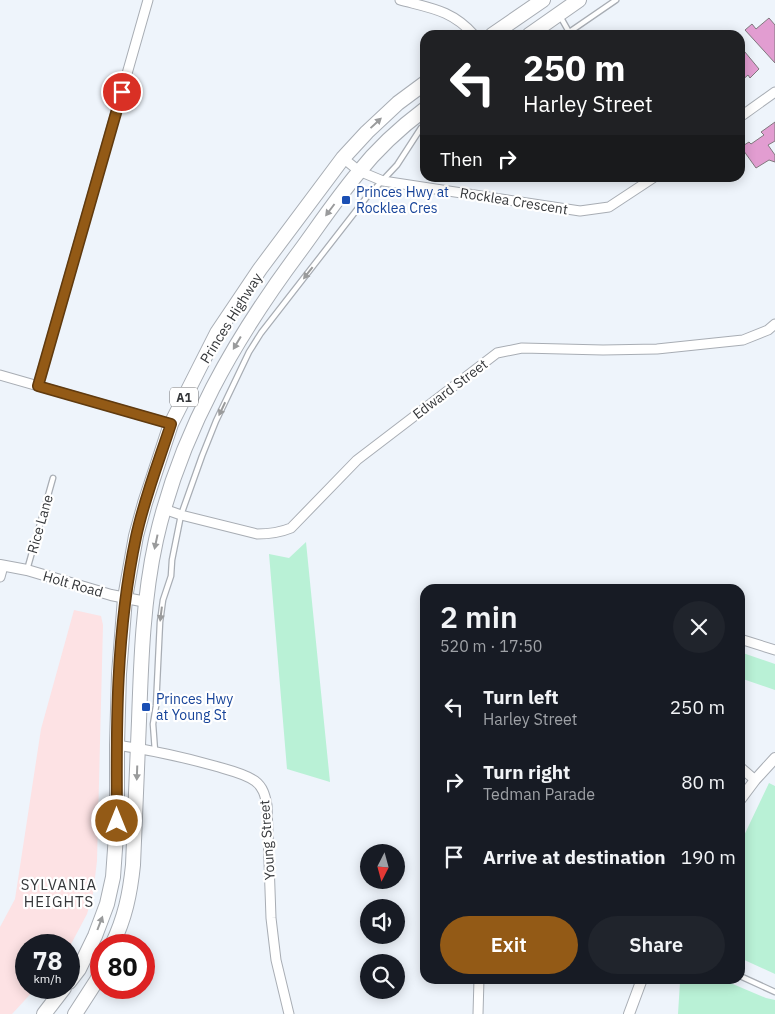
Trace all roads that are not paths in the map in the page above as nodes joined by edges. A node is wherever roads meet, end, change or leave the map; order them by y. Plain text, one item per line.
1 (148, 0) edge
2 (400, 0) edge
3 (543, 0) edge
4 (579, 0) edge
5 (616, 0) edge
6 (529, 4) edge
7 (559, 14) junction
8 (469, 30) edge
9 (498, 30) edge
10 (539, 30) edge
11 (566, 30) edge
12 (571, 30) edge
13 (420, 87) edge
14 (775, 92) edge
15 (420, 113) edge
16 (745, 113) edge
17 (420, 130) edge
18 (343, 158) junction
19 (359, 171) junction
20 (383, 181) junction
21 (648, 182) edge
22 (775, 324) edge
23 (0, 376) edge
24 (38, 386) junction
25 (171, 424) junction
26 (53, 478) dead end
27 (164, 509) junction
28 (181, 515) junction
29 (2, 566) edge
30 (27, 570) junction
31 (0, 577) edge
32 (125, 598) junction
33 (146, 602) junction
34 (745, 641) edge
35 (775, 650) edge
36 (117, 745) junction
37 (138, 748) junction
38 (155, 751) junction
39 (775, 758) edge
40 (745, 771) edge
41 (755, 780) junction
42 (745, 793) edge
43 (117, 934) edge
44 (80, 965) edge
45 (745, 978) edge
46 (479, 984) edge
47 (640, 984) edge
48 (90, 991) edge
49 (775, 992) edge
50 (56, 999) edge
51 (44, 1014) edge
52 (75, 1014) edge
53 (289, 1014) edge
54 (478, 1014) edge
55 (629, 1014) edge

1 - 24 street
2 - 8 street
3 - 6 highway
4 - 7 highway
5 - 12 lane
6 - 9 highway
7 - 10 highway
7 - 11 lane
18 -> 13 highway, Princes Highway / A1
14 - 16 street
15 - 19 highway, Princes Highway / A1
17 - 20 lane
18 - 19 street, Rocklea Crescent
18 - 25 highway, Princes Highway / A1
19 - 20 street, Rocklea Crescent
19 -> 27 highway, Princes Highway / A1
20 - 21 street, Rocklea Crescent
20 -> 28 lane
22 - 28 street, Edward Street
23 - 24 street
24 - 25 street
25 - 32 highway, Princes Highway / A1
26 - 30 lane, Rice Lane
27 - 28 street, Edward Street
27 -> 33 highway, Princes Highway / A1
28 -> 38 lane
29 - 30 street, Holt Road
29 - 31 street
30 - 32 street, Holt Road
32 - 33 street, Holt Road
32 - 36 highway, Princes Highway / A1
33 - 37 highway, Princes Highway / A1
34 - 35 street
36 - 37 street, Young Street
44 -> 36 highway, Princes Highway / A1
37 - 38 street, Young Street
37 -> 43 highway, Princes Highway / A1
38 - 53 street, Young Street
39 - 41 street
40 - 41 street
41 - 42 street
45 - 49 lane
46 - 54 street
47 - 55 street
48 - 52 highway
50 - 51 highway

